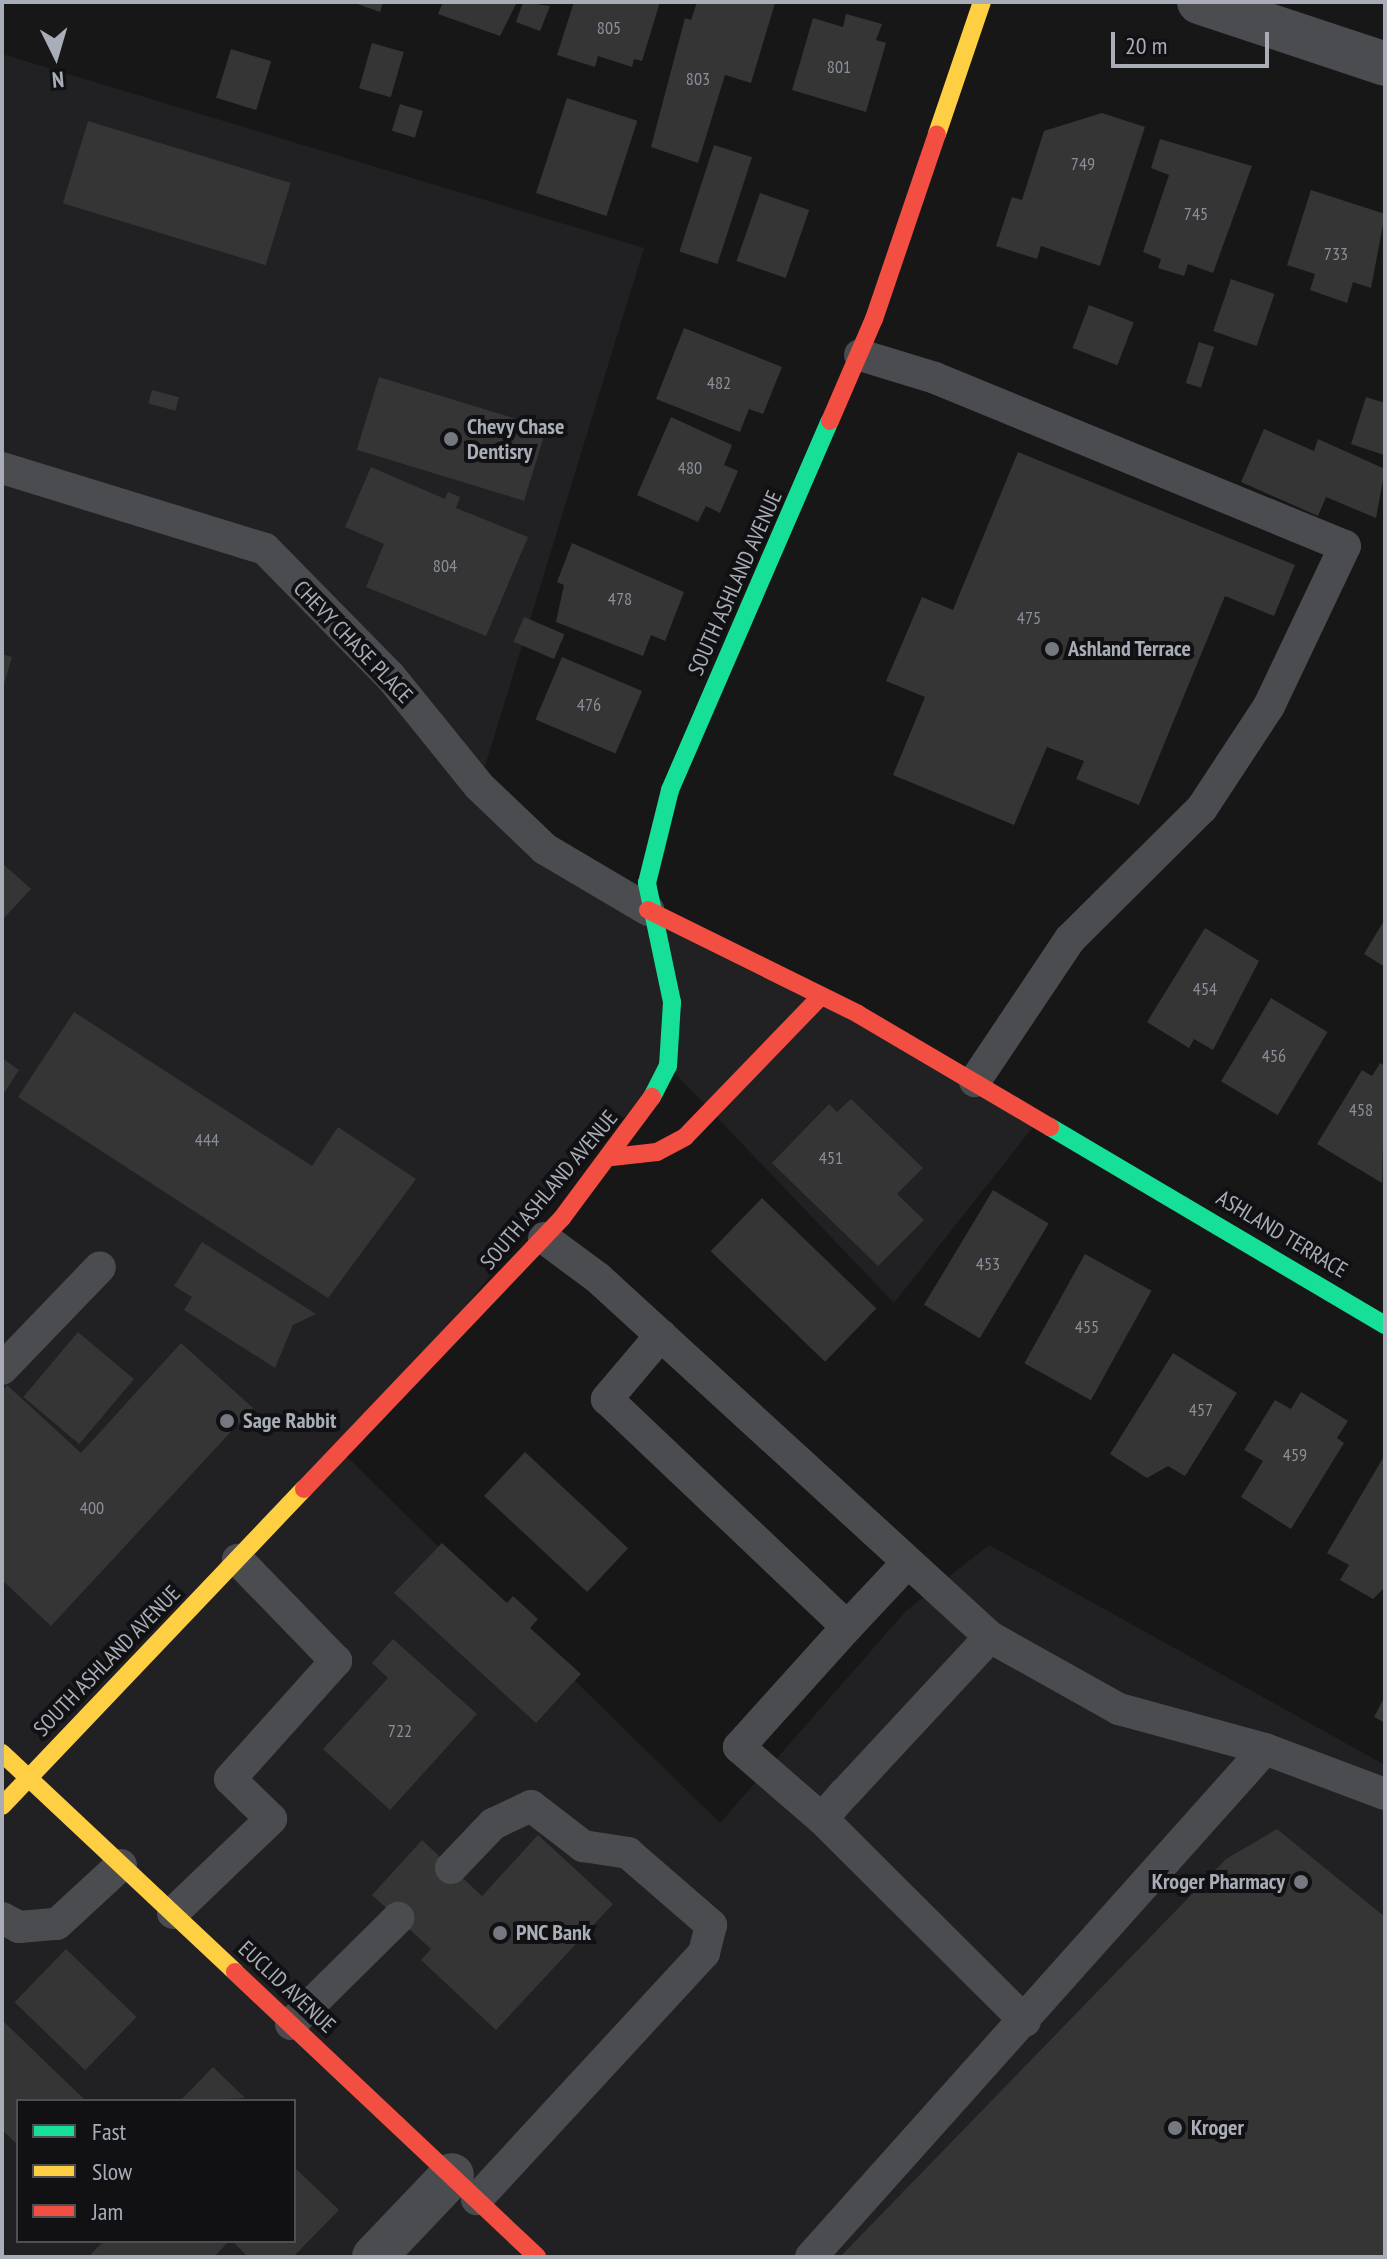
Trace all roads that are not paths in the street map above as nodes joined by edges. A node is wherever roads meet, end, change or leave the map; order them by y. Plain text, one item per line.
1 (982, 2) edge
2 (1199, 2) edge
3 (1385, 64) edge
4 (860, 355) junction
5 (2, 468) edge
6 (648, 910) junction
7 (821, 996) junction
8 (975, 1081) junction
9 (612, 1157) junction
10 (544, 1238) junction
11 (100, 1267) dead end
12 (1385, 1325) edge
13 (661, 1335) junction
14 (2, 1369) edge
15 (238, 1560) junction
16 (908, 1562) junction
17 (847, 1627) junction
18 (990, 1637) junction
19 (1265, 1749) junction
20 (2, 1753) edge
21 (28, 1778) junction
22 (1385, 1794) edge
23 (2, 1806) edge
24 (822, 1819) junction
25 (121, 1865) junction
26 (451, 1868) dead end
27 (173, 1913) junction
28 (2, 1918) edge
29 (398, 1918) dead end
30 (1025, 2021) junction
31 (291, 2024) junction
32 (464, 2187) junction
33 (533, 2256) edge
34 (374, 2257) edge
35 (811, 2257) edge

1 - 4 street, SOUTH ASHLAND AVENUE
2 - 3 street
4 - 6 street, SOUTH ASHLAND AVENUE
4 - 8 lane
5 - 6 lane, CHEVY CHASE PLACE
6 - 7 street, ASHLAND TERRACE
6 - 9 street, SOUTH ASHLAND AVENUE
7 - 8 street, ASHLAND TERRACE
7 - 9 street
8 - 12 street, ASHLAND TERRACE
9 - 10 street, SOUTH ASHLAND AVENUE
10 - 13 lane
10 - 15 street, SOUTH ASHLAND AVENUE
11 - 14 lane
13 - 16 lane
13 - 17 lane
15 - 21 street, SOUTH ASHLAND AVENUE
15 - 27 lane
16 - 17 lane
16 - 18 lane
17 - 24 lane
18 - 19 lane
18 - 24 lane
19 - 22 lane
19 - 30 lane
20 - 21 street, EUCLID AVENUE
21 - 23 street, SOUTH ASHLAND AVENUE
21 - 25 street, EUCLID AVENUE
24 - 30 lane
25 - 27 street, EUCLID AVENUE
25 - 28 lane
26 - 32 lane
27 - 31 street, EUCLID AVENUE
29 - 31 lane
30 - 35 lane
31 - 32 street, EUCLID AVENUE
32 - 33 street, EUCLID AVENUE
32 - 34 street

